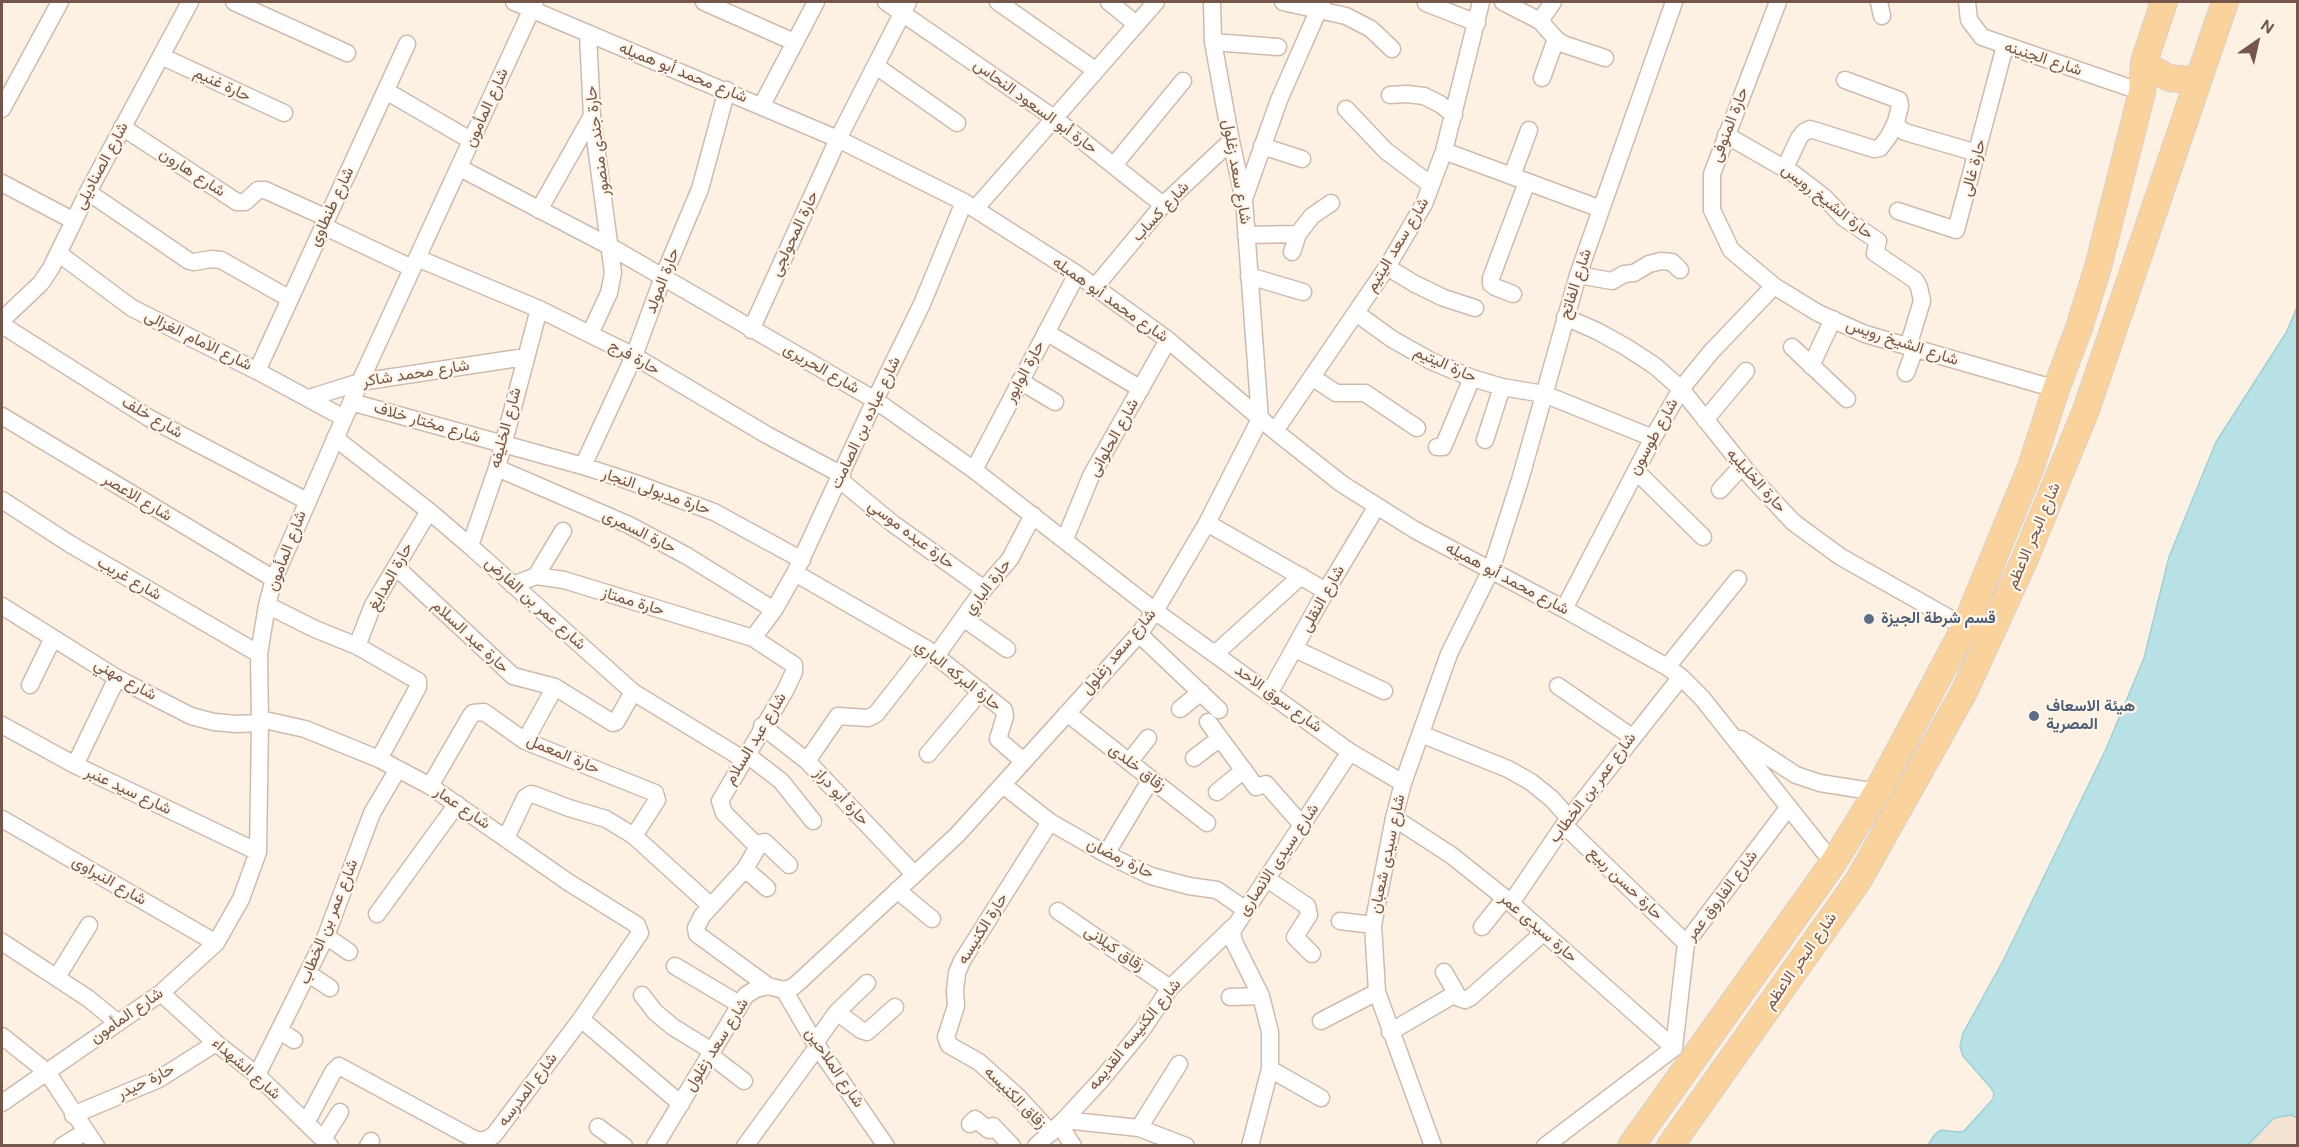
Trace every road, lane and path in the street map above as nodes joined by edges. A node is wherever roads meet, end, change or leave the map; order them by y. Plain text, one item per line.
1 (60, 2) edge
2 (190, 2) edge
3 (234, 2) edge
4 (514, 2) edge
5 (704, 2) edge
6 (816, 2) edge
7 (886, 2) edge
8 (998, 2) edge
9 (1109, 2) edge
10 (1156, 2) edge
11 (1212, 2) edge
12 (1283, 2) edge
13 (1481, 2) edge
14 (1503, 2) edge
15 (1553, 2) edge
16 (1674, 2) edge
17 (1778, 2) edge
18 (1967, 2) edge
19 (2164, 2) edge
20 (2224, 2) edge
21 (1426, 3) edge
22 (532, 5) edge
23 (1321, 5) edge
24 (906, 7) edge
25 (1540, 21) junction
26 (1477, 23) junction
27 (1136, 24) junction
28 (588, 34) junction
29 (1556, 39) junction
30 (794, 42) junction
31 (1213, 42) junction
32 (407, 44) dead end
33 (2005, 46) junction
34 (1278, 47) dead end
35 (1392, 49) dead end
36 (347, 53) dead end
37 (161, 56) junction
38 (1605, 58) dead end
39 (2144, 62) junction
40 (876, 66) junction
41 (1095, 70) junction
42 (1542, 78) dead end
43 (2199, 78) junction
44 (1845, 80) dead end
45 (1183, 81) dead end
46 (727, 90) junction
47 (386, 91) junction
48 (2142, 92) junction
49 (1390, 95) dead end
50 (762, 105) junction
51 (2, 109) edge
52 (1347, 109) dead end
53 (284, 113) dead end
54 (1454, 115) junction
55 (592, 116) junction
56 (1054, 118) junction
57 (1896, 122) junction
58 (957, 123) dead end
59 (122, 127) junction
60 (1528, 130) dead end
61 (1726, 135) junction
62 (838, 139) junction
63 (472, 141) junction
64 (1231, 141) junction
65 (1262, 146) junction
66 (1444, 151) junction
67 (1977, 153) junction
68 (1302, 159) dead end
69 (1114, 165) junction
70 (460, 168) junction
71 (1785, 168) junction
72 (1520, 179) junction
73 (2, 183) edge
74 (1431, 185) junction
75 (88, 192) junction
76 (1244, 200) junction
77 (1331, 203) dead end
78 (970, 205) junction
79 (1164, 205) junction
80 (1600, 209) junction
81 (539, 210) junction
82 (1898, 211) dead end
83 (74, 221) junction
84 (325, 222) junction
85 (1298, 234) junction
86 (1246, 235) junction
87 (611, 247) junction
88 (1731, 250) joint
89 (1292, 252) dead end
90 (58, 253) junction
91 (415, 263) junction
92 (1387, 267) junction
93 (1680, 270) dead end
94 (1077, 274) junction
95 (1578, 275) junction
96 (1249, 276) junction
97 (663, 277) junction
98 (1774, 286) junction
99 (1095, 287) junction
100 (1303, 292) dead end
101 (1513, 294) dead end
102 (290, 299) junction
103 (1475, 308) dead end
104 (539, 309) junction
105 (1356, 313) junction
106 (1565, 317) junction
107 (2, 319) edge
108 (1833, 319) junction
109 (751, 330) junction
110 (1046, 332) junction
111 (590, 334) junction
112 (1168, 340) junction
113 (1792, 347) dead end
114 (1911, 348) junction
115 (634, 356) junction
116 (525, 357) junction
117 (1812, 366) junction
118 (257, 371) junction
119 (1746, 371) dead end
120 (1906, 373) dead end
121 (1312, 376) junction
122 (1472, 378) junction
123 (1020, 381) junction
124 (360, 382) junction
125 (1502, 387) junction
126 (1142, 389) junction
127 (1681, 389) junction
128 (2056, 389) junction
129 (1544, 394) junction
130 (309, 398) junction
131 (1848, 399) dead end
132 (875, 400) junction
133 (351, 402) junction
134 (1055, 402) dead end
135 (2, 416) edge
136 (344, 418) junction
137 (1260, 419) junction
138 (1705, 420) junction
139 (1417, 428) dead end
140 (1275, 431) junction
141 (335, 438) junction
142 (1653, 438) junction
143 (1485, 440) dead end
144 (502, 445) junction
145 (1437, 447) dead end
146 (583, 466) junction
147 (1742, 466) junction
148 (497, 468) junction
149 (974, 470) junction
150 (1636, 471) junction
151 (841, 477) junction
152 (1720, 490) dead end
153 (2, 500) edge
154 (307, 501) junction
155 (1377, 506) junction
156 (429, 511) junction
157 (1033, 514) junction
158 (1207, 523) junction
159 (563, 531) dead end
160 (1703, 537) dead end
161 (1065, 539) junction
162 (470, 546) junction
163 (798, 566) junction
164 (396, 567) junction
165 (1491, 570) junction
166 (536, 576) junction
167 (1300, 576) junction
168 (274, 579) junction
169 (1738, 579) dead end
170 (513, 585) junction
171 (984, 589) junction
172 (1326, 591) junction
173 (267, 605) junction
174 (2, 606) edge
175 (1564, 609) junction
176 (774, 610) junction
177 (1155, 611) junction
178 (963, 618) junction
179 (1965, 627) junction
180 (1138, 634) junction
181 (52, 638) junction
182 (753, 638) junction
183 (357, 646) junction
184 (1008, 649) dead end
185 (1295, 649) junction
186 (932, 652) junction
187 (1216, 653) junction
188 (259, 654) junction
189 (1667, 667) junction
190 (1681, 677) junction
191 (117, 678) junction
192 (30, 685) dead end
193 (1558, 686) dead end
194 (555, 687) junction
195 (981, 691) junction
196 (1384, 691) dead end
197 (633, 692) junction
198 (1201, 692) junction
199 (1270, 692) junction
200 (1180, 709) dead end
201 (1067, 713) junction
202 (260, 721) junction
203 (2, 725) edge
204 (762, 726) junction
205 (1725, 728) junction
206 (1421, 734) junction
207 (1632, 737) junction
208 (1148, 738) dead end
209 (1220, 738) junction
210 (525, 741) junction
211 (1350, 752) junction
212 (928, 754) dead end
213 (745, 757) junction
214 (1194, 758) dead end
215 (379, 759) junction
216 (807, 761) junction
217 (1023, 761) junction
218 (1129, 762) junction
219 (75, 765) junction
220 (399, 769) junction
221 (1244, 770) junction
222 (1151, 779) junction
223 (1403, 783) junction
224 (1003, 785) junction
225 (430, 786) junction
226 (1217, 792) dead end
227 (1877, 792) junction
228 (457, 804) junction
229 (1788, 808) junction
230 (1394, 818) junction
231 (2, 819) edge
232 (813, 821) dead end
233 (1050, 822) junction
234 (1567, 822) junction
235 (1207, 823) dead end
236 (1302, 826) junction
237 (634, 836) junction
238 (506, 838) junction
239 (761, 845) junction
240 (258, 852) junction
241 (1106, 854) junction
242 (1833, 863) junction
243 (789, 865) dead end
244 (745, 869) junction
245 (914, 874) junction
246 (1267, 879) junction
247 (766, 888) dead end
248 (897, 890) junction
249 (1508, 901) junction
250 (711, 906) junction
251 (1246, 910) junction
252 (1058, 911) dead end
253 (377, 914) dead end
254 (932, 919) dead end
255 (1340, 921) dead end
256 (89, 925) dead end
257 (1373, 925) junction
258 (1234, 926) junction
259 (1482, 927) dead end
260 (1543, 933) junction
261 (326, 936) junction
262 (638, 937) joint
263 (2, 942) edge
264 (216, 943) junction
265 (1686, 943) junction
266 (349, 952) dead end
267 (1312, 954) dead end
268 (675, 966) dead end
269 (1444, 972) dead end
270 (309, 974) junction
271 (57, 977) junction
272 (867, 983) dead end
273 (768, 986) junction
274 (1170, 987) junction
275 (330, 988) dead end
276 (784, 990) junction
277 (1377, 992) junction
278 (161, 993) junction
279 (1455, 994) junction
280 (642, 995) dead end
281 (1261, 996) junction
282 (1230, 997) dead end
283 (739, 1004) junction
284 (895, 1007) dead end
285 (837, 1012) junction
286 (581, 1019) junction
287 (1321, 1022) dead end
288 (118, 1023) junction
289 (1390, 1032) junction
290 (2, 1036) edge
291 (216, 1043) junction
292 (817, 1045) junction
293 (949, 1045) joint
294 (1674, 1048) junction
295 (711, 1053) junction
296 (1179, 1064) dead end
297 (1270, 1069) junction
298 (47, 1072) junction
299 (257, 1075) junction
300 (744, 1081) dead end
301 (1321, 1098) dead end
302 (2, 1103) edge
303 (681, 1104) junction
304 (340, 1112) dead end
305 (74, 1115) junction
306 (306, 1123) junction
307 (970, 1124) dead end
308 (1058, 1126) junction
309 (598, 1127) dead end
310 (1139, 1128) junction
311 (90, 1139) edge
312 (326, 1142) edge
313 (62, 1146) edge
314 (624, 1146) edge
315 (655, 1146) edge
316 (745, 1146) edge
317 (886, 1146) edge
318 (1012, 1146) edge
319 (1036, 1146) edge
320 (1073, 1146) edge
321 (1186, 1146) edge
322 (1250, 1146) edge
323 (1433, 1146) edge
324 (1545, 1146) edge
325 (1631, 1146) edge
326 (1670, 1146) edge

1 - 51 street
2 - 37 street, شارع الصناديلى
3 - 36 street
4 - 22 street, شارع محمد أبو هميله
5 - 30 street
6 - 30 street
7 - 24 street, حارة أبو السعود النحاس
8 - 41 street
9 - 27 street
10 - 27 street, شارع عباده بن الصامت
11 - 31 street, شارع سعد زغلول
12 - 23 street
13 - 26 street, شارع سعد اليتيم
14 - 25 street
15 - 25 street
16 - 80 street, شارع الفاتح
17 - 61 street, حارة المنوفى
18 - 33 street, شارع الجنينه
19 - 39 main road, شارع البحر الاعظم
20 - 43 main road, شارع البحر الاعظم
21 - 26 street
22 - 28 street, شارع محمد أبو هميله
22 - 63 street, شارع المأمون
23 - 35 street
23 - 65 street
24 - 40 street, حارة المحولجى
24 - 56 street, حارة أبو السعود النحاس
25 - 29 street
26 - 54 street, شارع سعد اليتيم
27 - 41 street, شارع عباده بن الصامت
28 - 46 street, شارع محمد أبو هميله
28 - 55 street, حارة جندى منصور
29 - 38 street
29 - 42 street
30 - 50 street
31 - 34 street
31 - 64 street, شارع سعد زغلول
32 - 47 street, شارع طنطاوى
33 - 48 street, شارع الجنينه
33 - 67 street, حارة غالى
37 - 53 street, حارة غنيم
37 - 59 street, شارع الصناديلى
39 - 43 main road
39 - 48 main road, شارع البحر الاعظم
40 - 58 street
40 - 62 street, حارة المحولجى
41 - 56 street, شارع عباده بن الصامت
43 - 326 main road, شارع البحر الاعظم
44 - 57 street
45 - 69 street
46 - 50 street, شارع محمد أبو هميله
46 - 97 street, حارة المولد
47 - 63 street
47 - 84 street, شارع طنطاوى
48 - 128 main road, شارع البحر الاعظم
49 - 54 street
50 - 62 street, شارع محمد أبو هميله
52 - 74 street
54 - 66 street, شارع سعد اليتيم
55 - 81 street
55 - 87 street, حارة جندى منصور
56 - 69 street, حارة أبو السعود النحاس
56 - 78 street, شارع عباده بن الصامت
57 - 67 street
57 - 71 street
59 - 75 street, شارع الصناديلى
59 - 84 street, شارع هارون
60 - 72 street
61 - 71 street, حارة الشيخ رويس
61 - 88 street, حارة المنوفى
62 - 78 street, شارع محمد أبو هميله
62 - 109 street, حارة المحولجى
63 - 70 street, شارع المأمون
64 - 76 street, شارع سعد زغلول
64 - 79 street, شارع كساب
65 - 68 street
65 - 76 street
66 - 72 street
66 - 74 street, شارع سعد اليتيم
67 - 82 street, حارة غالى
69 - 79 street, حارة أبو السعود النحاس
70 - 81 street, شارع الحريرى
70 - 91 street, شارع المأمون
71 - 114 street, حارة الشيخ رويس
72 - 80 street
72 - 101 street
73 - 83 street
74 - 92 street, شارع سعد اليتيم
75 - 83 street, شارع الصناديلى
75 - 102 street
76 - 86 street, شارع سعد زغلول
77 - 85 street
78 - 94 street, شارع محمد أبو هميله
78 - 132 street, شارع عباده بن الصامت
79 - 99 street, شارع كساب
80 - 95 street, شارع الفاتح
81 - 87 street, شارع الحريرى
83 - 90 street, شارع الصناديلى
84 - 91 street, شارع هارون
84 - 102 street, شارع طنطاوى
85 - 86 street
85 - 89 street
86 - 96 street, شارع سعد زغلول
87 - 97 street, شارع الحريرى
87 - 111 street, حارة جندى منصور
88 - 98 street, شارع الشيخ رويس
90 - 107 street, شارع الصناديلى
90 - 118 street, شارع الامام الغزالى
91 - 104 street, حارة فرج
91 - 124 street, شارع المأمون
92 - 103 street
92 - 105 street, شارع سعد اليتيم
93 - 95 street
94 - 99 street, شارع محمد أبو هميله
94 - 110 street, حارة الوابور
95 - 106 street, شارع الفاتح
96 - 100 street
96 - 137 street, شارع سعد زغلول
97 - 109 street, شارع الحريرى
97 - 115 street, حارة المولد
98 - 108 street, شارع الشيخ رويس
98 - 127 street, شارع طوسون
99 - 112 street, شارع محمد أبو هميله
102 - 118 street, شارع طنطاوى
104 - 111 street, حارة فرج
104 - 116 street, شارع الخليفه
105 - 121 street, شارع سعد اليتيم
105 - 122 street, حارة اليتيم
106 - 127 street, حارة الخليليه
106 - 129 street, شارع الفاتح
107 - 154 street, شارع خلف
108 - 114 street, شارع الشيخ رويس
108 - 117 street
109 - 132 street, شارع الحريرى
110 - 123 street, حارة الوابور
110 - 126 street
111 - 115 street, حارة فرج
112 - 126 street, شارع الحلوانى
112 - 137 street, شارع محمد أبو هميله
113 - 117 street
114 - 120 street
114 - 128 street, شارع الشيخ رويس
115 - 146 street, حارة المولد
115 - 151 street, حارة فرج
116 - 124 street, شارع محمد شاكر
116 - 144 street, شارع الخليفه
117 - 131 street
118 - 130 street, شارع الامام الغزالى
119 - 138 street
121 - 139 street
121 - 140 street, شارع سعد اليتيم
122 - 125 street, حارة اليتيم
122 - 145 street
123 - 134 street
123 - 149 street, حارة الوابور
124 - 130 street, شارع محمد شاكر
124 - 133 street, شارع المأمون
125 - 129 street, حارة اليتيم
125 - 143 street
126 - 161 street, شارع الحلوانى
127 - 138 street, حارة الخليليه
127 - 142 street, شارع طوسون
128 - 179 main road, شارع البحر الاعظم
129 - 142 street, حارة اليتيم
129 - 165 street, شارع الفاتح
130 - 136 street, شارع الامام الغزالى
132 - 149 street, شارع الحريرى
132 - 151 street, شارع عباده بن الصامت
133 - 136 street, شارع المأمون
133 - 144 street, شارع مختار خلاف
135 - 168 street, شارع الاعصر
136 - 141 street, شارع المأمون
137 - 140 street, شارع محمد أبو هميله
137 - 158 street, شارع سعد زغلول
138 - 147 street, حارة الخليليه
140 - 155 street, شارع محمد أبو هميله
141 - 154 street, شارع المأمون
141 - 156 street, شارع عمر بن الفارض
142 - 150 street, شارع طوسون
144 - 146 street, حارة مدبولى النجار
144 - 148 street, شارع الخليفه
146 - 163 street, حارة مدبولى النجار
147 - 152 street
147 - 179 street, حارة الخليليه
148 - 162 street, شارع الخليفه
148 - 176 street, حارة السمرى
149 - 157 street, شارع الحريرى
150 - 160 street
150 - 175 street, شارع طوسون
151 - 163 street, شارع عباده بن الصامت
151 - 171 street, حارة عبده موسي
153 - 188 street, شارع غريب
154 - 168 street, شارع المأمون
155 - 165 street, شارع محمد أبو هميله
155 - 172 street, شارع النقلى
156 - 162 street, شارع عمر بن الفارض
156 - 164 street, حارة المدابغ
157 - 161 street, شارع الحريرى
157 - 171 street, حارة الباري
158 - 167 street
158 - 177 street, شارع سعد زغلول
159 - 166 street
161 - 177 street, شارع الحريرى
162 - 170 street, شارع عمر بن الفارض
163 - 176 street, شارع عباده بن الصامت
163 - 186 street, حارة البركه الباري
164 - 183 street, حارة المدابغ
164 - 194 street, حارة عبد السلام
165 - 175 street, شارع محمد أبو هميله
165 - 206 street, شارع سيدى شعبان
166 - 170 street
166 - 182 street, حارة ممتاز
167 - 172 street
167 - 187 street
168 - 173 street, شارع المأمون
169 - 189 street
170 - 197 street, شارع عمر بن الفارض
171 - 178 street, حارة الباري
172 - 185 street, شارع النقلى
173 - 183 street
173 - 188 street, شارع المأمون
174 - 181 street, شارع مهني
175 - 189 street, شارع محمد أبو هميله
176 - 182 street, شارع عباده بن الصامت
177 - 180 street, شارع سعد زغلول
177 - 187 street, شارع سوق الاحد
178 - 184 street
178 - 186 street, حارة الباري
179 - 227 main road, شارع البحر الاعظم
180 - 198 street
180 - 201 street, شارع سعد زغلول
181 - 191 street, شارع مهني
181 - 192 street
182 - 204 street, شارع عبد السلام
183 - 215 street
185 - 196 street
185 - 199 street, شارع النقلى
186 - 195 street, حارة البركه الباري
186 - 216 street, حارة الباري
187 - 199 street, شارع سوق الاحد
188 - 202 street, شارع المأمون
189 - 190 street, شارع محمد أبو هميله
190 - 205 street, شارع محمد أبو هميله
190 - 207 street, شارع عمر بن الخطاب
191 - 202 street, شارع مهني
191 - 219 street
193 - 207 street
194 - 197 street
194 - 210 street
195 - 212 street
195 - 217 street, حارة البركه الباري
197 - 213 street, شارع عمر بن الفارض
198 - 200 street
198 - 209 street
199 - 211 street, شارع سوق الاحد
201 - 217 street, شارع سعد زغلول
201 - 218 street, زقاق خلدى
202 - 215 street, شارع عمار
202 - 240 street, شارع المأمون
203 - 219 street, شارع سيد عنبر
204 - 213 street, شارع عبد السلام
204 - 216 street, حارة أبو دراز
205 - 227 street, شارع محمد أبو هميله
205 - 229 street, شارع محمد أبو هميله
206 - 223 street, شارع سيدى شعبان
206 - 234 street, حارة حسن ربيع
207 - 234 street, شارع عمر بن الخطاب
208 - 218 street
209 - 214 street
209 - 221 street
210 - 225 street, حارة المعمل
210 - 237 street, حارة المعمل
211 - 223 street, شارع سوق الاحد
211 - 236 street, شارع سيدى الانصارى
213 - 232 street, شارع عمر بن الفارض
213 - 239 street, شارع عبد السلام
215 - 220 street, شارع عمار
216 - 245 street, حارة أبو دراز
217 - 224 street, شارع سعد زغلول
218 - 222 street, زقاق خلدى
219 - 240 street, شارع سيد عنبر
220 - 225 street, شارع عمار
220 - 261 street, شارع عمر بن الخطاب
221 - 226 street
221 - 236 street
222 - 235 street, زقاق خلدى
222 - 241 street
223 - 230 street, شارع سيدى شعبان
224 - 233 street, حارة رمضان
224 - 245 street, شارع سعد زغلول
225 - 228 street, شارع عمار
227 - 242 main road, شارع البحر الاعظم
228 - 238 street, شارع عمار
228 - 253 street
229 - 242 street, شارع محمد أبو هميله
229 - 265 street, شارع الفاروق عمر
230 - 249 street, حارة سيدى عمر
230 - 257 street, شارع سيدى شعبان
231 - 264 street, شارع النبراوى
233 - 241 street, حارة رمضان
233 - 293 street, حارة الكنيسه
234 - 249 street, شارع عمر بن الخطاب
234 - 265 street, حارة حسن ربيع
236 - 246 street, شارع سيدى الانصارى
237 - 238 street
237 - 250 street
238 - 262 street, شارع عمار
239 - 243 street, شارع عبد السلام
239 - 244 street
240 - 264 street, شارع المأمون
241 - 251 street, حارة رمضان
242 - 325 main road, شارع البحر الاعظم
244 - 247 street
244 - 250 street
245 - 248 street, شارع سعد زغلول
246 - 251 street, شارع سيدى الانصارى
246 - 267 street
248 - 254 street
248 - 276 street, شارع سعد زغلول
249 - 259 street, شارع عمر بن الخطاب
249 - 260 street, حارة سيدى عمر
250 - 273 street
251 - 258 street, شارع سيدى الانصارى
252 - 274 street, زقاق كيلانى
255 - 257 street
256 - 271 street
257 - 277 street, شارع سيدى شعبان
258 - 274 street, شارع الكنيسه القديمه
258 - 281 street, شارع سيدى الانصارى
260 - 279 street
260 - 294 street, حارة سيدى عمر
261 - 266 street
261 - 270 street, شارع عمر بن الخطاب
262 - 286 street, شارع المدرسه
263 - 271 street
264 - 278 street, شارع المأمون
265 - 294 street, شارع الفاروق عمر
268 - 283 street
269 - 279 street
270 - 275 street
270 - 299 street, شارع عمر بن الخطاب
271 - 288 street
272 - 285 street
273 - 276 street, شارع سعد زغلول
273 - 283 street, شارع سعد زغلول
274 - 308 street, شارع الكنيسه القديمه
276 - 292 street, شارع الملاحين
277 - 287 street
277 - 289 street, شارع سيدى شعبان
278 - 288 street, شارع المأمون
278 - 291 street, شارع الشهداء
279 - 289 street
280 - 295 street
281 - 282 street
281 - 297 street, شارع سيدى الانصارى
283 - 295 street, شارع سعد زغلول
284 - 285 street
285 - 292 street
286 - 303 street
286 - 306 street, شارع المدرسه
288 - 298 street, شارع المأمون
289 - 323 street, شارع سيدى شعبان
290 - 298 street
291 - 299 street, شارع الشهداء
291 - 305 street, حارة حيدر
292 - 316 street
292 - 317 street, شارع الملاحين
293 - 308 street, زقاق الكنيسه
294 - 324 street
295 - 300 street
295 - 303 street, شارع سعد زغلول
296 - 310 street
297 - 301 street
297 - 322 street, شارع سيدى الانصارى
298 - 302 street, شارع المأمون
298 - 305 street
299 - 306 street, شارع الشهداء
303 - 315 street, شارع سعد زغلول
304 - 312 street
305 - 311 street
306 - 312 street, شارع الشهداء
307 - 318 street
308 - 310 street
308 - 319 street, شارع الكنيسه القديمه
308 - 320 street, زقاق الكنيسه
309 - 314 street
310 - 321 street
311 - 313 street

